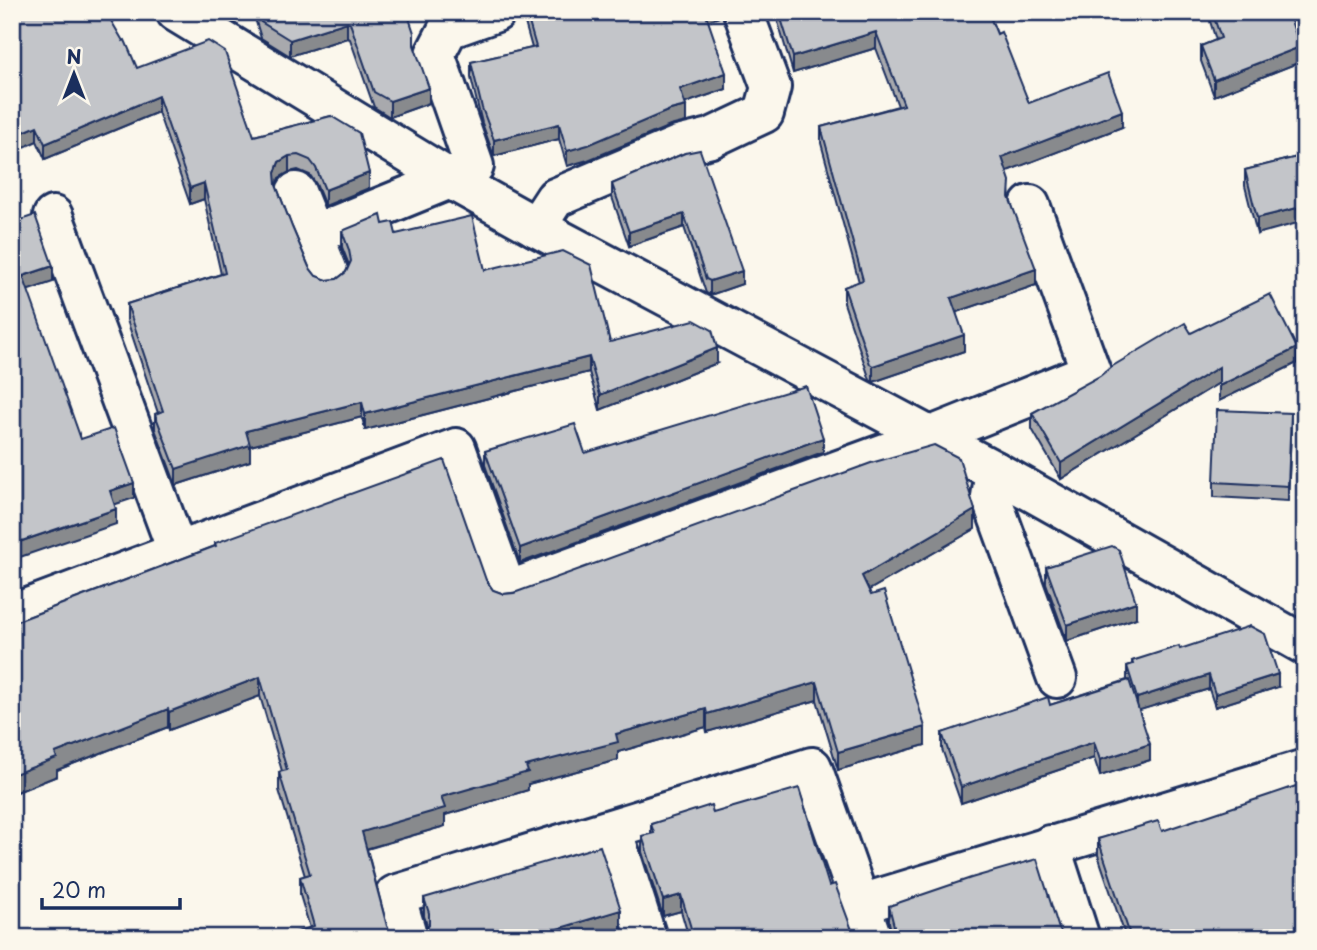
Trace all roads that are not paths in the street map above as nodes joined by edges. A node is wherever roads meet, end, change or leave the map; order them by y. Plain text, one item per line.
1 (176, 12) edge
2 (496, 12) edge
3 (743, 12) edge
4 (450, 178) junction
5 (296, 192) dead end
6 (1030, 205) dead end
7 (53, 216) dead end
8 (536, 227) junction
9 (313, 235) junction
10 (329, 274) dead end
11 (929, 437) junction
12 (995, 471) junction
13 (178, 553) junction
14 (12, 614) edge
15 (1305, 645) edge
16 (1057, 678) dead end
17 (1305, 769) edge
18 (612, 829) junction
19 (1050, 845) junction
20 (867, 921) edge
21 (408, 938) edge
22 (647, 938) edge
23 (1080, 938) edge

1 - 4 street
2 - 4 street
3 - 8 street
4 - 8 street
4 - 9 street
5 - 9 street
6 - 11 street
7 - 13 street
8 - 11 street
9 - 10 street
11 - 12 street
11 - 13 street
12 - 15 street
12 - 16 street
13 - 14 street
17 - 19 street
18 - 20 street
18 - 21 street
18 - 22 street
19 - 20 street
19 - 23 street

